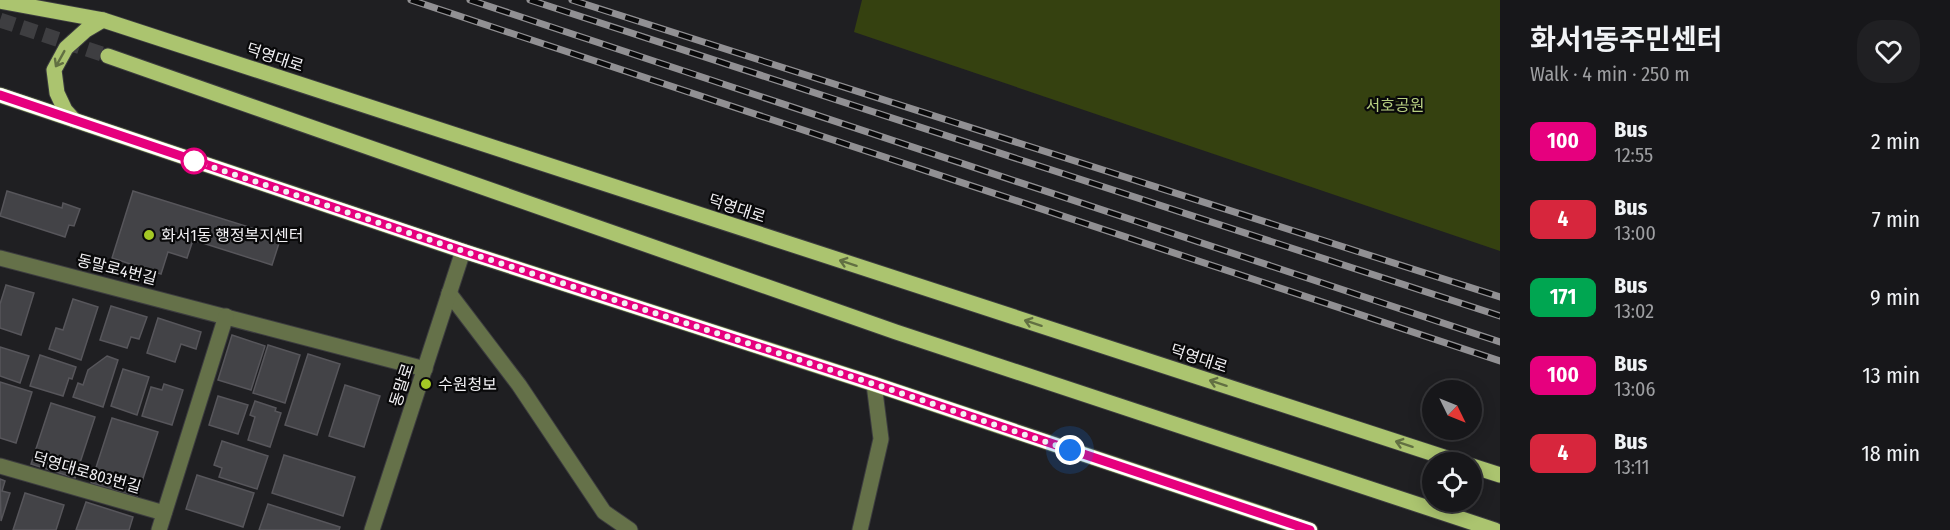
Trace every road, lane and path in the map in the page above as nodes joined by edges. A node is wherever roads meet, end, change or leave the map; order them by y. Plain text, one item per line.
1 (0, 1) edge
2 (103, 20) junction
3 (108, 56) tunnel mouth
4 (0, 95) edge
5 (75, 120) junction
6 (463, 251) junction
7 (0, 258) edge
8 (449, 293) junction
9 (226, 316) junction
10 (425, 369) junction
11 (874, 384) junction
12 (1429, 452) edge
13 (0, 466) edge
14 (1482, 469) edge
15 (1500, 475) edge
16 (164, 513) junction
17 (159, 530) edge
18 (372, 530) edge
19 (630, 530) edge
20 (860, 530) edge
21 (1310, 530) edge
22 (1496, 530) edge

1 - 2 main road, 덕영대로
2 -> 5 main road
12 -> 2 main road, 덕영대로
3 - 22 main road
4 - 5 main road
5 - 6 main road
6 - 8 street, 동말로
6 - 11 main road
7 - 9 street, 동말로4번길
8 - 10 street, 동말로
8 - 19 street
9 - 10 street, 동말로4번길
9 - 16 street
10 - 18 street, 동말로
11 - 20 street
11 - 21 main road
13 - 16 street, 덕영대로803번길
14 - 15 main road
16 - 17 street

